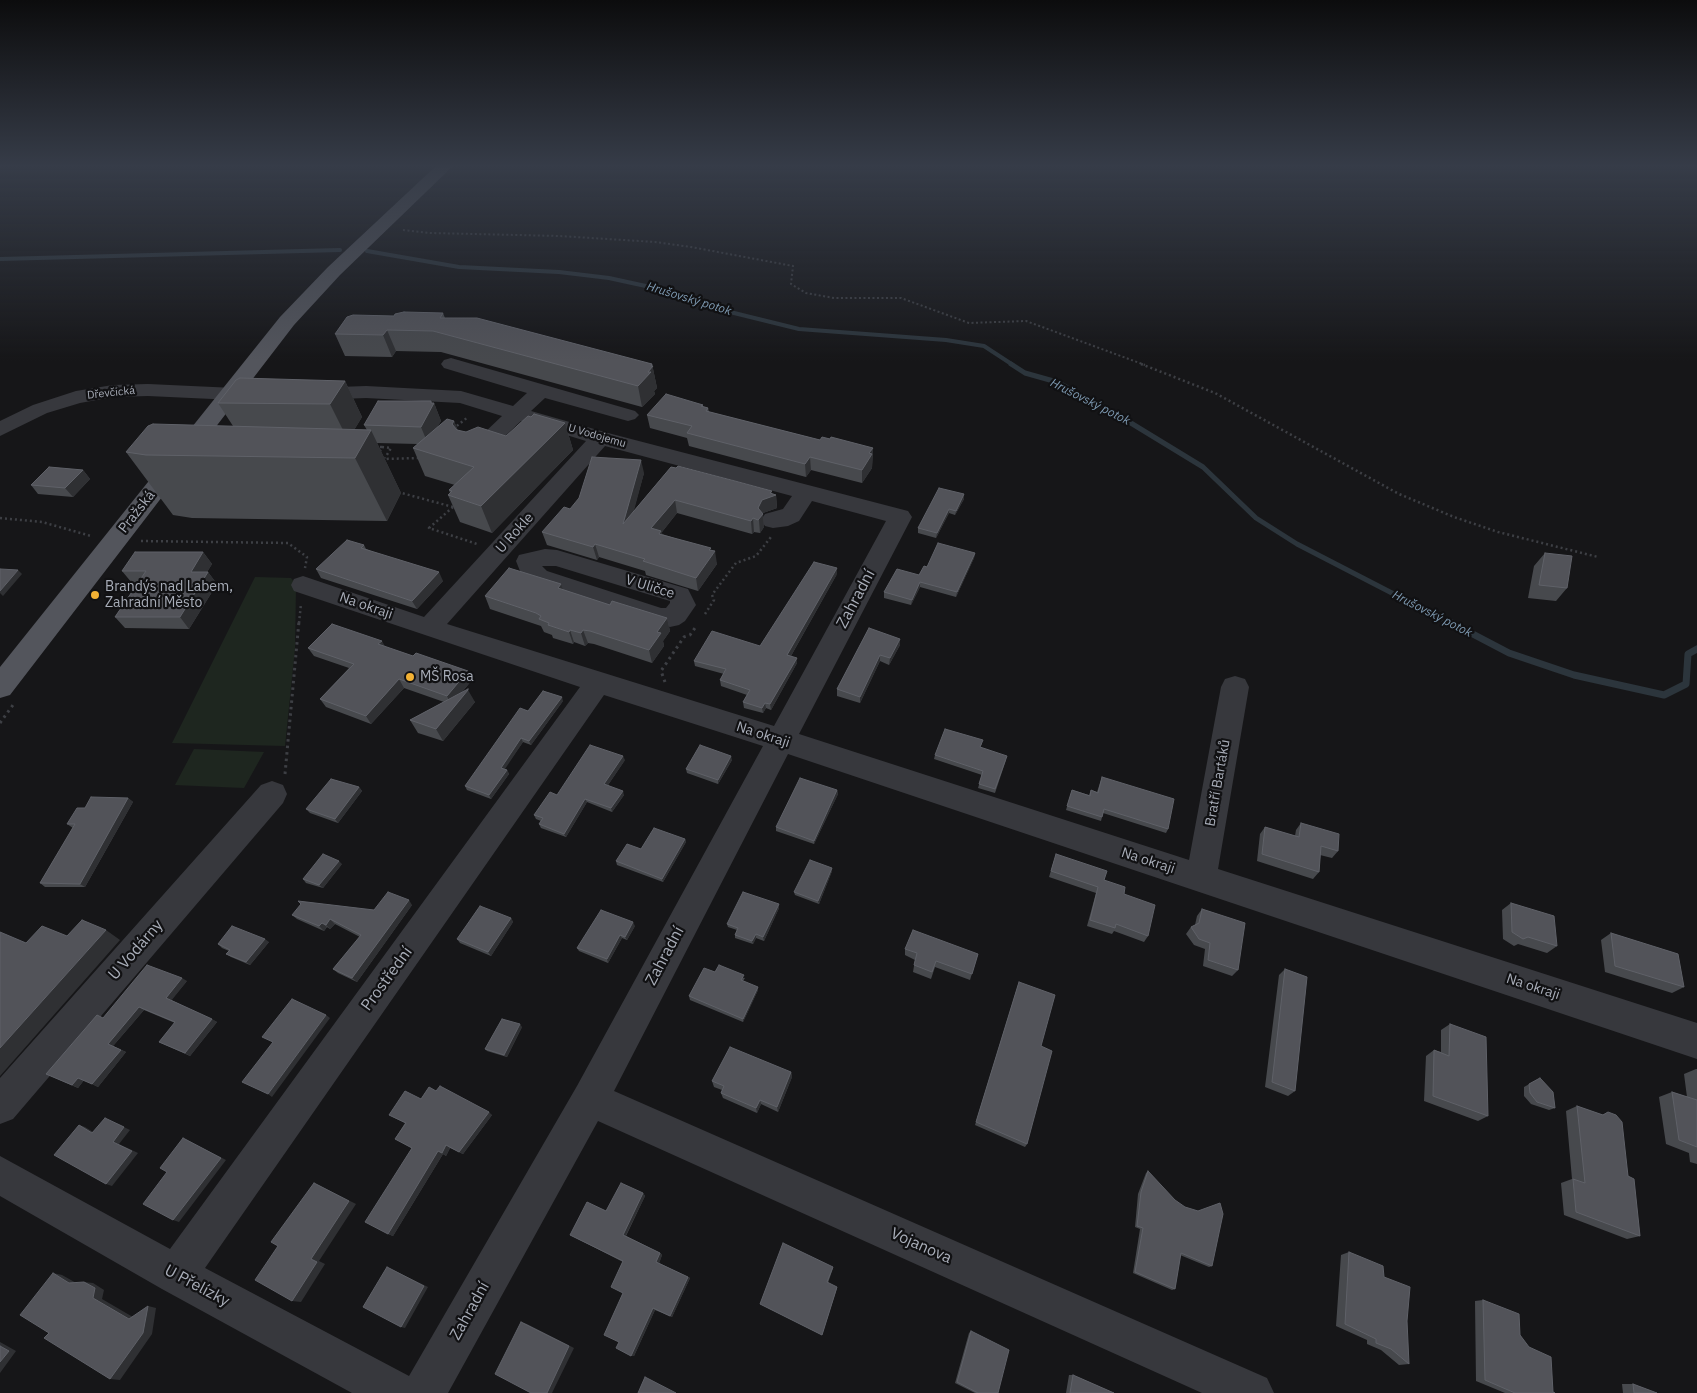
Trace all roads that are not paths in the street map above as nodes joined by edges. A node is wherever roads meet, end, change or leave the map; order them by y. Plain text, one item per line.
1 (376, 231) edge
2 (450, 364) dead end
3 (541, 391) junction
4 (229, 393) junction
5 (389, 394) junction
6 (378, 413) edge
7 (517, 413) junction
8 (628, 415) dead end
9 (0, 429) edge
10 (600, 438) junction
11 (476, 451) edge
12 (806, 492) junction
13 (900, 517) joint
14 (774, 525) road end
15 (499, 551) junction
16 (528, 561) junction
17 (303, 585) road end
18 (429, 628) junction
19 (598, 684) junction
20 (0, 687) edge
21 (1235, 687) dead end
22 (780, 740) junction
23 (272, 794) road end
24 (1202, 879) junction
25 (1697, 1041) edge
26 (590, 1098) junction
27 (0, 1106) edge
28 (0, 1175) edge
29 (176, 1275) junction
30 (396, 1393) edge
31 (424, 1393) edge
32 (1252, 1393) edge

1 - 4 main road, Pražská
2 - 3 street
3 - 7 street
3 - 8 street
4 - 5 street, U Vodojemu
4 - 9 street, Dřevčická
4 - 20 main road, Pražská
5 - 6 street
5 - 7 street, U Vodojemu
7 - 10 street, U Vodojemu
7 - 11 street
10 - 12 street, U Vodojemu
10 - 15 street, U Rokle
12 - 13 street, U Vodojemu
12 - 14 street
13 - 22 street, Zahradní
15 - 16 street, V Uličce
15 - 18 street, U Rokle
16 - 16 street, V Uličce
17 - 18 street, Na okraji
18 - 19 street
19 - 22 street, Na okraji
19 - 29 street, Prostřední
21 - 24 street, Bratří Bartáků
22 - 24 street, Na okraji
22 - 26 street, Zahradní
23 - 27 street, U Vodárny
24 - 25 street, Na okraji
26 - 31 street, Zahradní
26 - 32 street, Vojanova
28 - 29 street, U Přelízky
29 - 30 street, U Přelízky

